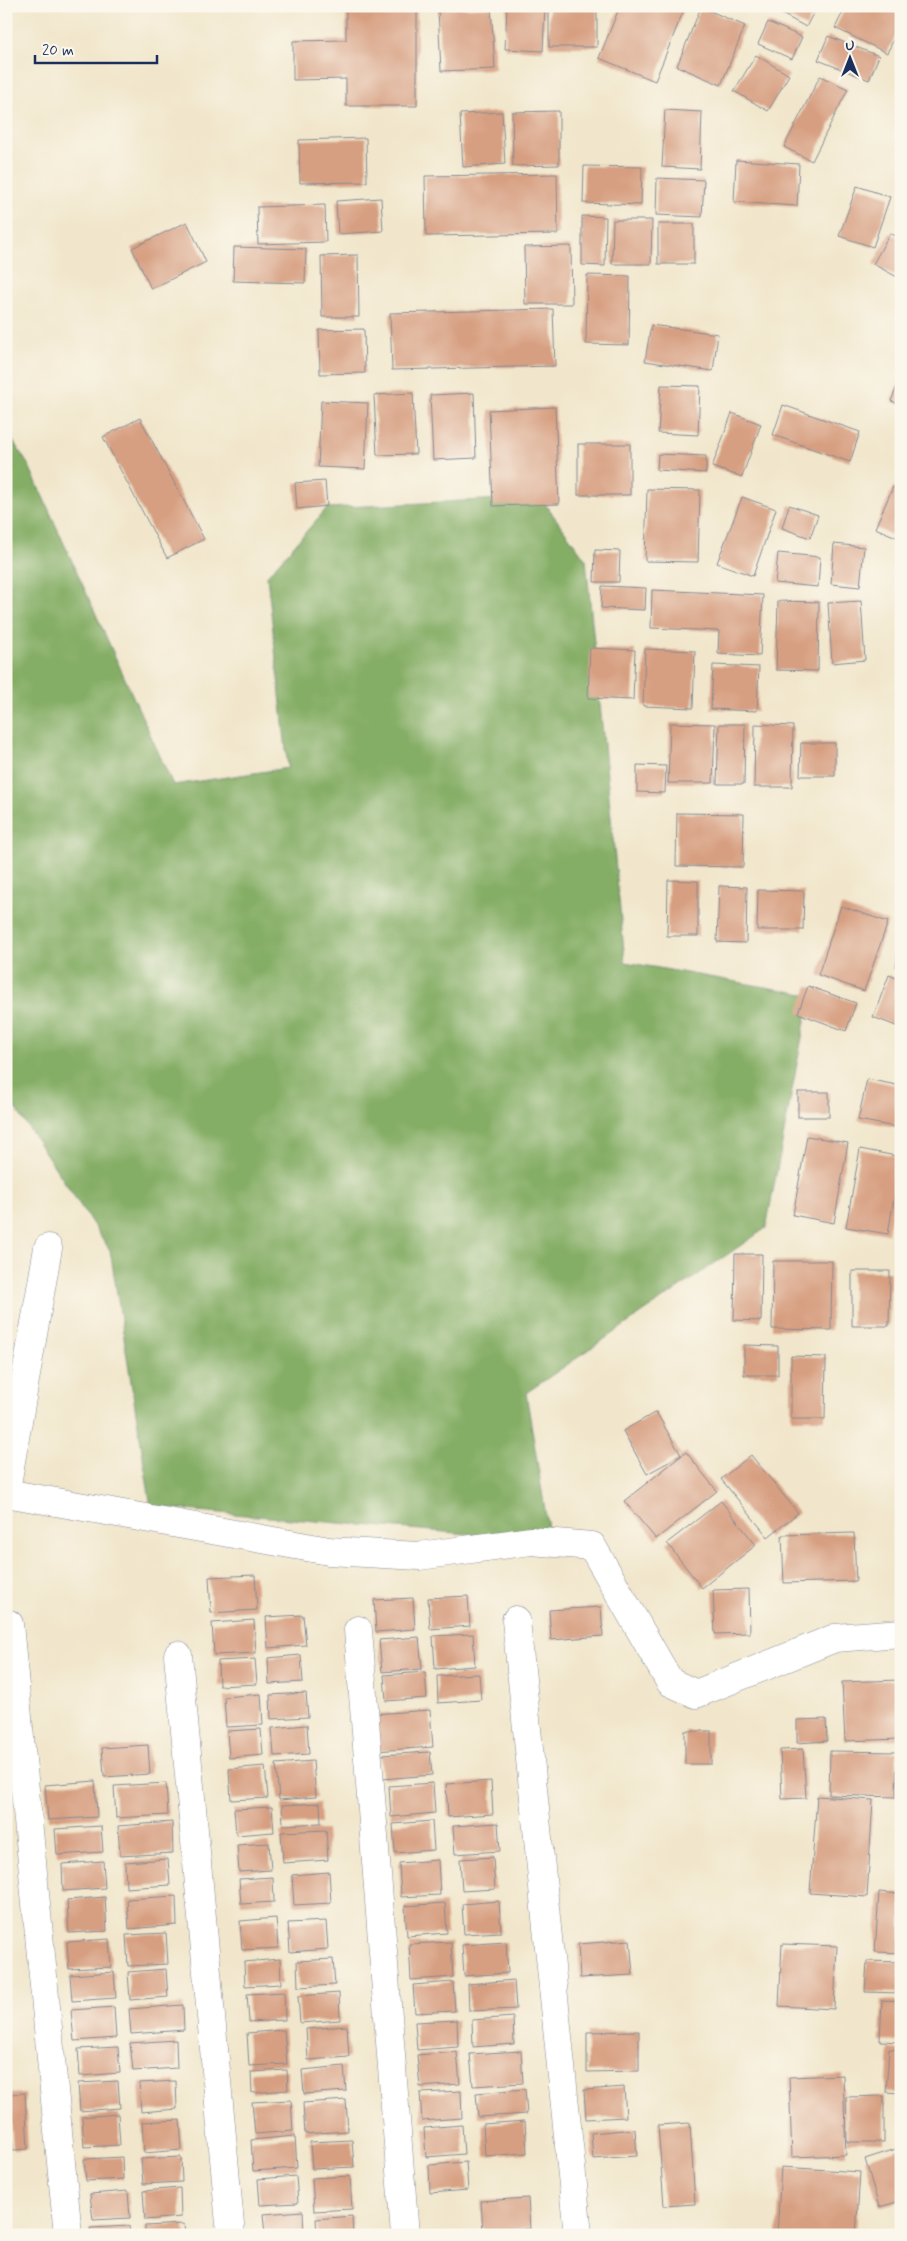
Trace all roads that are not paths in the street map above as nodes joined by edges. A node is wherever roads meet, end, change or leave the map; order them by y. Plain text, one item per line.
1 (48, 1248) dead end
2 (6, 1492) edge
3 (516, 1620) dead end
4 (9, 1624) dead end
5 (358, 1630) dead end
6 (901, 1633) edge
7 (178, 1655) dead end
8 (68, 2235) edge
9 (231, 2235) edge
10 (405, 2235) edge
11 (578, 2235) edge

1 - 2 street
2 - 6 street
3 - 11 street
4 - 8 street
5 - 10 street
7 - 9 street

